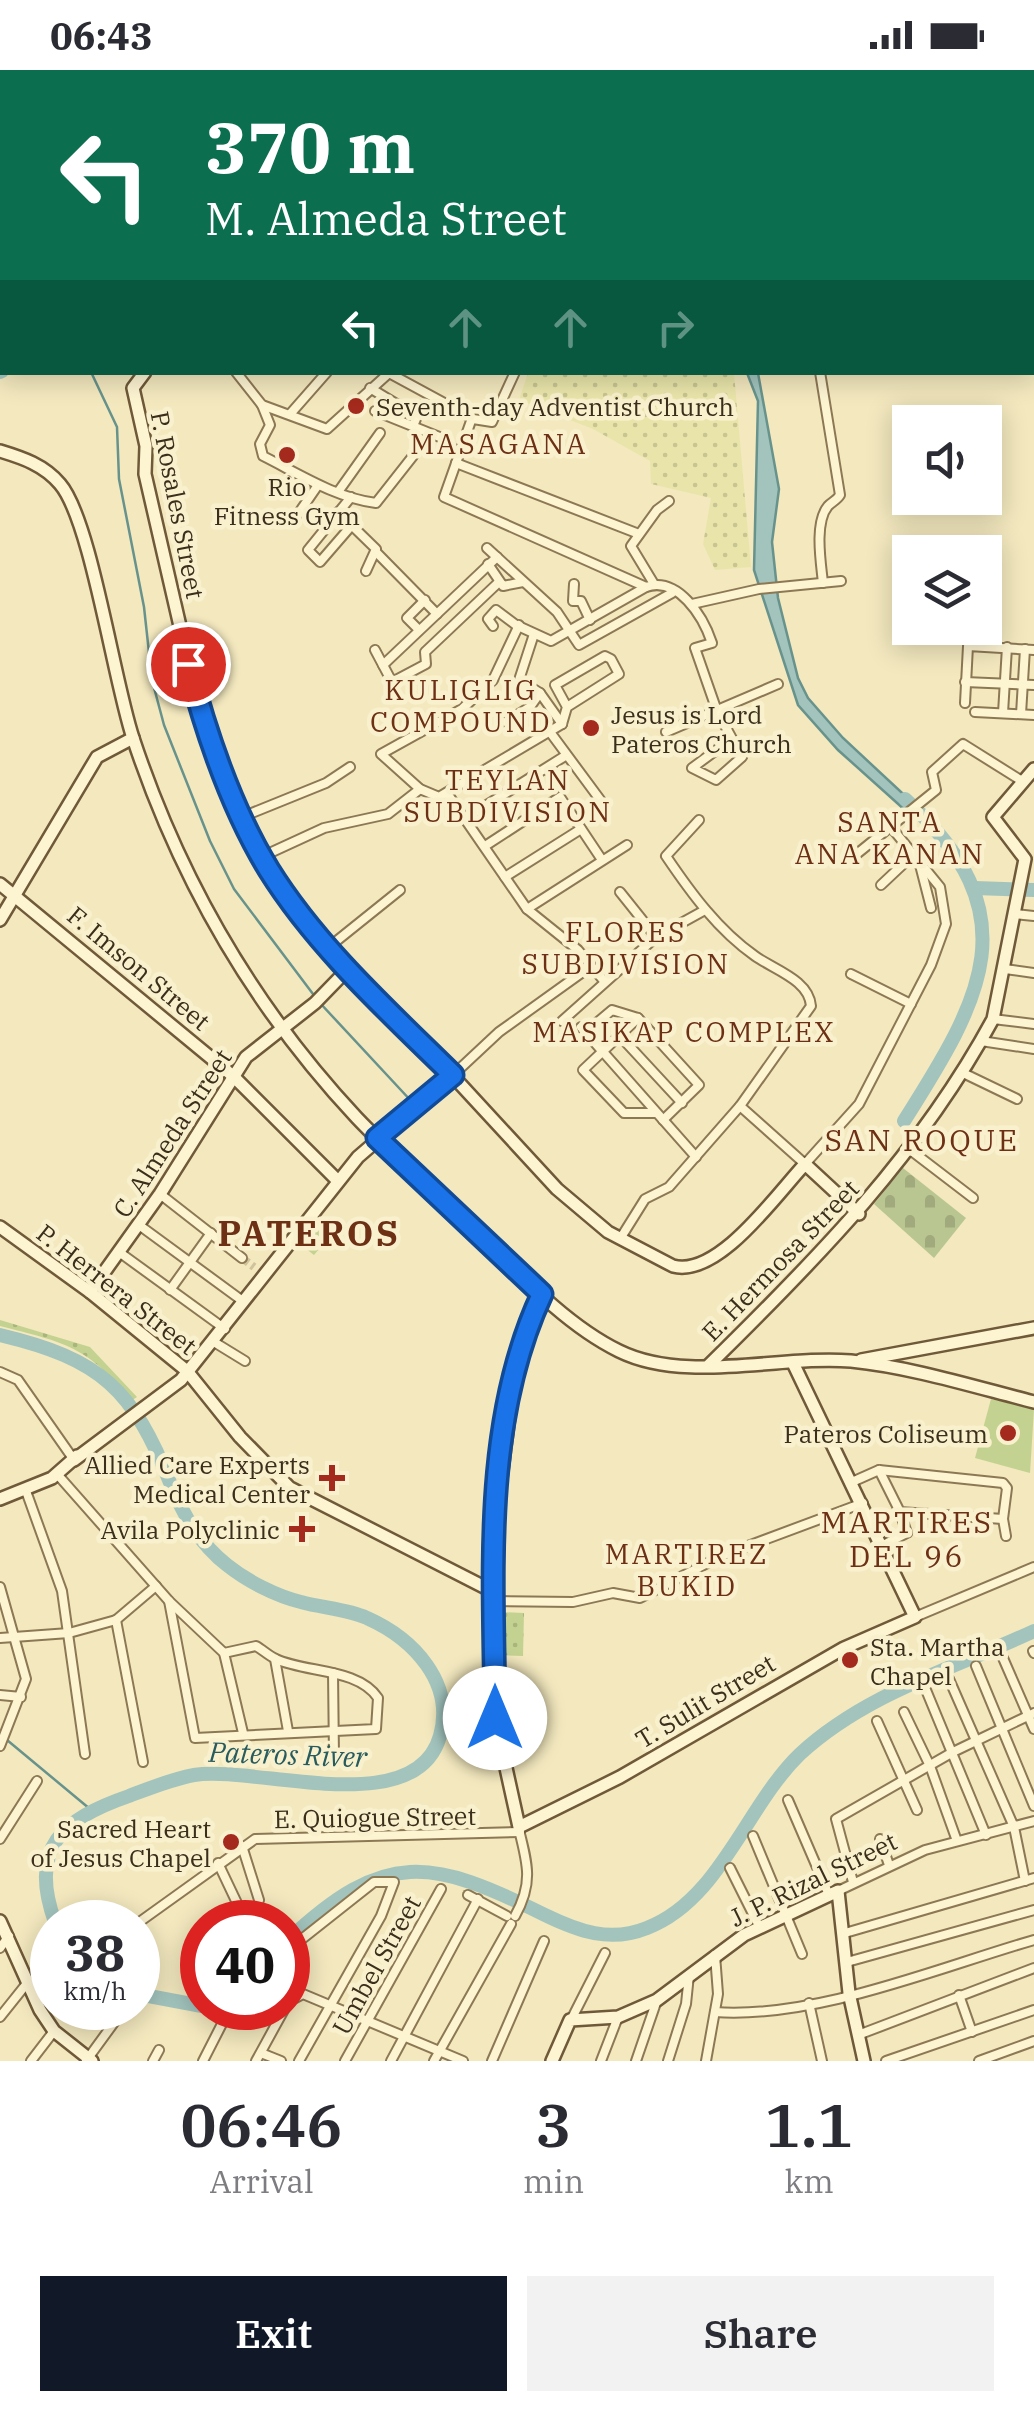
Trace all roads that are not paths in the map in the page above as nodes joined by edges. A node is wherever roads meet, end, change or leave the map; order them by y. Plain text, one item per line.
1 (142, 375) edge
2 (238, 375) edge
3 (323, 375) edge
4 (388, 375) edge
5 (395, 375) edge
6 (514, 375) edge
7 (820, 375) edge
8 (370, 388) junction
9 (262, 405) junction
10 (422, 405) dead end
11 (376, 411) dead end
12 (291, 412) junction
13 (394, 418) junction
14 (473, 418) junction
15 (413, 426) junction
16 (380, 433) dead end
17 (442, 438) dead end
18 (0, 451) edge
19 (413, 456) dead end
20 (456, 463) junction
21 (318, 486) junction
22 (338, 492) junction
23 (351, 497) junction
24 (669, 500) dead end
25 (338, 512) junction
26 (294, 520) dead end
27 (352, 525) junction
28 (638, 534) junction
29 (487, 548) dead end
30 (376, 552) junction
31 (497, 557) junction
32 (488, 564) junction
33 (366, 571) dead end
34 (841, 581) dead end
35 (499, 582) junction
36 (523, 582) junction
37 (823, 583) junction
38 (574, 584) dead end
39 (650, 586) junction
40 (672, 592) junction
41 (425, 600) junction
42 (692, 604) junction
43 (438, 614) junction
44 (590, 620) junction
45 (493, 626) dead end
46 (519, 626) junction
47 (419, 630) junction
48 (570, 631) junction
49 (534, 634) junction
50 (1007, 648) junction
51 (376, 650) dead end
52 (1030, 650) edge
53 (383, 665) junction
54 (965, 682) junction
55 (778, 684) dead end
56 (1004, 684) junction
57 (1023, 684) junction
58 (1034, 685) edge
59 (540, 694) junction
60 (964, 703) dead end
61 (567, 707) junction
62 (716, 711) junction
63 (975, 712) dead end
64 (1002, 713) junction
65 (1021, 714) junction
66 (1034, 715) edge
67 (506, 722) dead end
68 (562, 724) junction
69 (550, 732) junction
70 (666, 732) dead end
71 (133, 738) junction
72 (730, 740) junction
73 (565, 756) junction
74 (350, 767) dead end
75 (1034, 769) edge
76 (1022, 781) junction
77 (420, 789) junction
78 (448, 793) junction
79 (604, 804) dead end
80 (242, 817) junction
81 (466, 818) junction
82 (699, 820) dead end
83 (891, 827) junction
84 (581, 829) junction
85 (628, 844) dead end
86 (485, 846) junction
87 (916, 855) junction
88 (261, 857) junction
89 (854, 857) dead end
90 (602, 860) junction
91 (1029, 860) edge
92 (506, 876) junction
93 (0, 884) edge
94 (880, 885) dead end
95 (400, 890) dead end
96 (620, 892) dead end
97 (15, 895) junction
98 (931, 908) dead end
99 (527, 909) junction
100 (705, 910) junction
101 (1016, 914) junction
102 (1034, 916) edge
103 (0, 920) edge
104 (656, 937) junction
105 (329, 948) junction
106 (592, 966) junction
107 (1004, 969) junction
108 (347, 970) junction
109 (1034, 973) edge
110 (851, 974) dead end
111 (604, 981) junction
112 (910, 1004) junction
113 (638, 1018) junction
114 (993, 1019) junction
115 (562, 1021) dead end
116 (1034, 1024) edge
117 (282, 1027) junction
118 (620, 1036) junction
119 (981, 1041) junction
120 (1034, 1050) edge
121 (603, 1052) junction
122 (961, 1072) junction
123 (453, 1075) junction
124 (233, 1076) junction
125 (1017, 1099) dead end
126 (682, 1103) junction
127 (740, 1106) junction
128 (660, 1117) junction
129 (377, 1138) junction
130 (909, 1149) junction
131 (696, 1157) junction
132 (805, 1164) junction
133 (338, 1181) junction
134 (160, 1194) junction
135 (973, 1198) dead end
136 (859, 1214) junction
137 (139, 1225) junction
138 (0, 1227) edge
139 (210, 1233) junction
140 (620, 1239) junction
141 (119, 1252) junction
142 (242, 1258) tunnel mouth
143 (191, 1263) junction
144 (170, 1290) junction
145 (90, 1292) junction
146 (542, 1294) junction
147 (244, 1302) junction
148 (1034, 1328) edge
149 (224, 1329) junction
150 (214, 1342) junction
151 (246, 1361) dead end
152 (852, 1362) junction
153 (794, 1364) junction
154 (709, 1365) junction
155 (0, 1372) edge
156 (187, 1372) junction
157 (1034, 1402) edge
158 (74, 1460) junction
159 (879, 1470) junction
160 (57, 1474) junction
161 (852, 1482) junction
162 (26, 1491) junction
163 (0, 1499) edge
164 (863, 1503) junction
165 (900, 1512) junction
166 (1003, 1518) junction
167 (1006, 1536) dead end
168 (883, 1545) junction
169 (1034, 1567) edge
170 (0, 1586) edge
171 (156, 1586) junction
172 (494, 1596) junction
173 (168, 1601) junction
174 (916, 1617) junction
175 (116, 1620) junction
176 (69, 1633) junction
177 (0, 1638) edge
178 (17, 1639) junction
179 (224, 1653) junction
180 (1004, 1658) dead end
181 (275, 1659) junction
182 (976, 1666) dead end
183 (333, 1673) junction
184 (949, 1678) dead end
185 (926, 1690) dead end
186 (0, 1695) edge
187 (22, 1697) junction
188 (904, 1712) dead end
189 (1031, 1714) edge
190 (877, 1721) dead end
191 (1002, 1728) junction
192 (1034, 1729) edge
193 (334, 1730) junction
194 (288, 1731) junction
195 (243, 1733) junction
196 (978, 1739) junction
197 (0, 1746) edge
198 (953, 1752) junction
199 (84, 1754) dead end
200 (334, 1756) dead end
201 (142, 1762) dead end
202 (930, 1766) junction
203 (37, 1781) dead end
204 (904, 1781) junction
205 (788, 1800) dead end
206 (1034, 1806) edge
207 (917, 1810) dead end
208 (1034, 1822) edge
209 (1014, 1828) junction
210 (519, 1829) junction
211 (986, 1835) junction
212 (753, 1836) dead end
213 (880, 1839) dead end
214 (0, 1840) edge
215 (957, 1840) junction
216 (242, 1846) junction
217 (218, 1863) junction
218 (889, 1864) junction
219 (730, 1868) dead end
220 (1030, 1879) edge
221 (853, 1882) junction
222 (441, 1889) dead end
223 (834, 1893) junction
224 (236, 1900) edge
225 (259, 1900) dead end
226 (160, 1906) edge
227 (1034, 1910) edge
228 (786, 1916) junction
229 (511, 1919) junction
230 (0, 1921) edge
231 (760, 1928) junction
232 (310, 1933) edge
233 (845, 1933) junction
234 (10, 1936) junction
235 (1034, 1940) edge
236 (544, 1941) dead end
237 (0, 1948) edge
238 (605, 1953) dead end
239 (802, 1954) dead end
240 (714, 1955) junction
241 (847, 1962) junction
242 (1034, 1968) edge
243 (689, 1974) junction
244 (28, 1982) junction
245 (848, 1993) junction
246 (959, 1995) junction
247 (310, 1997) edge
248 (656, 2000) junction
249 (810, 2004) junction
250 (330, 2007) junction
251 (1034, 2010) edge
252 (715, 2012) junction
253 (618, 2017) junction
254 (0, 2018) edge
255 (570, 2020) junction
256 (367, 2022) junction
257 (110, 2030) edge
258 (219, 2030) edge
259 (273, 2030) edge
260 (54, 2031) junction
261 (972, 2032) junction
262 (858, 2035) junction
263 (403, 2037) junction
264 (1034, 2041) edge
265 (159, 2050) dead end
266 (438, 2051) junction
267 (258, 2057) edge
268 (89, 2060) edge
269 (30, 2061) edge
270 (152, 2061) edge
271 (203, 2061) edge
272 (282, 2061) edge
273 (300, 2061) edge
274 (345, 2061) edge
275 (391, 2061) edge
276 (434, 2061) edge
277 (463, 2061) edge
278 (492, 2061) edge
279 (552, 2061) edge
280 (601, 2061) edge
281 (636, 2061) edge
282 (668, 2061) edge
283 (706, 2061) edge
284 (822, 2061) edge
285 (864, 2061) edge
286 (886, 2061) edge
287 (978, 2061) edge

1 - 80 street, P. Rosales Street
2 - 9 street
3 - 12 street
4 - 8 street
5 - 14 street
6 - 14 street
7 - 37 street
8 - 12 street
8 - 13 street
9 - 12 street
9 - 21 street
10 - 15 street
11 - 13 street
13 - 15 street
14 - 20 street
15 - 17 street
16 - 22 street
18 - 71 street
19 - 23 street
20 - 28 street
20 - 39 street
21 - 22 street
21 - 26 street
22 - 23 street
23 - 25 street
24 - 28 street
25 - 27 street
25 - 27 street
27 - 30 street
28 - 39 street
29 - 31 street
30 - 33 street
30 - 41 street
31 - 32 street
31 - 36 street
32 - 35 street
32 - 43 street
34 - 37 street
35 - 36 street
35 - 53 street
36 - 48 street
37 - 42 street
38 - 44 street
39 - 40 street
39 - 44 street
40 - 42 street
40 - 48 street
41 - 43 street
41 - 47 street
42 - 62 street
43 - 47 street
44 - 48 street
45 - 46 street
46 - 49 street
46 - 77 street
47 - 53 street
48 - 49 street
49 - 59 street
50 - 52 street
50 - 54 street
50 - 56 street
51 - 53 street
52 - 57 street
54 - 56 street
54 - 60 street
55 - 62 street
56 - 57 street
56 - 64 street
57 - 58 street
57 - 65 street
59 - 67 street
59 - 68 street
61 - 61 street
61 - 68 street
62 - 70 street
62 - 72 street
63 - 64 street
64 - 65 street
65 - 66 street
68 - 69 street
69 - 73 street
69 - 78 street
71 - 97 street
71 - 117 street
72 - 72 street
73 - 79 street
73 - 81 street
74 - 80 street
75 - 76 street, E. Hermosa Street
76 - 83 street
76 - 91 street, E. Hermosa Street
77 - 78 street
77 - 88 street
78 - 81 street
80 - 88 street, P. Rosales Street
81 - 86 street
82 - 100 street
83 - 87 street, P. Rosales Street
83 - 89 street
84 - 86 street
84 - 90 street
84 - 92 street
85 - 90 street
86 - 92 street
87 - 94 street
87 - 98 street
87 - 112 street, P. Rosales Street
88 - 105 street, P. Rosales Street
90 - 99 street
91 - 101 street, E. Hermosa Street
92 - 99 street
93 - 97 street, F. Imson Street
95 - 105 street
96 - 104 street
97 - 103 street
97 - 124 street, F. Imson Street
99 - 106 street
100 - 104 street
100 - 127 street
101 - 102 street
101 - 107 street, E. Hermosa Street
104 - 111 street
105 - 108 street, P. Rosales Street
106 - 111 street
106 - 123 street
107 - 109 street
107 - 114 street, E. Hermosa Street
108 - 117 street, C. Almeda Street
108 - 123 street, P. Rosales Street
110 - 112 street
111 - 115 street
112 - 132 street, P. Rosales Street
113 - 118 street
113 - 121 street
113 - 126 street
114 - 116 street
114 - 119 street, E. Hermosa Street
117 - 124 street, C. Almeda Street
117 - 129 street
118 - 121 street
118 - 126 street
119 - 120 street
119 - 122 street, E. Hermosa Street
121 - 128 street
121 - 128 street
122 - 125 street
122 - 130 street, E. Hermosa Street
123 - 129 street
123 - 140 street, P. Rosales Street
124 - 133 street, F. Imson Street
124 - 134 street, C. Almeda Street
126 - 128 street
127 - 131 street
127 - 132 street
128 - 131 street
129 - 133 street
129 - 146 street
130 - 135 street
130 - 136 street, E. Hermosa Street
131 - 140 street
132 - 136 street
132 - 140 street, P. Rosales Street
133 - 147 street
134 - 137 street, C. Almeda Street
134 - 139 street
136 - 154 street, E. Hermosa Street
137 - 141 street, C. Almeda Street
137 - 143 street
138 - 145 street, P. Herrera Street
139 - 142 street
139 - 143 street
141 - 144 street
141 - 145 street, C. Almeda Street
143 - 144 street
143 - 147 street
144 - 149 street
145 - 156 street, P. Herrera Street
146 - 154 street
146 - 172 street
147 - 149 street
148 - 152 street
149 - 150 street
150 - 151 street
150 - 156 street
152 - 153 street
152 - 157 street
153 - 154 street
153 - 161 street
155 - 158 street
156 - 158 street
156 - 172 street, P. Herrera Street
158 - 160 street
159 - 161 street
159 - 165 street
159 - 166 street
160 - 162 street
160 - 171 street
161 - 164 street
162 - 163 street
162 - 176 street
164 - 168 street
164 - 172 street
165 - 166 street
165 - 168 street
166 - 167 street
168 - 174 street
169 - 174 street
170 - 178 street
171 - 173 street
171 - 175 street
172 - 210 street
173 - 179 street
173 - 195 street
174 - 210 street, T. Sulit Street
175 - 176 street
175 - 201 street
176 - 178 street
176 - 199 street
177 - 178 street
178 - 187 street
179 - 181 street
179 - 195 street
180 - 189 street
181 - 183 street
181 - 194 street
182 - 191 street
183 - 193 street
183 - 193 street
184 - 196 street
185 - 198 street
186 - 187 street
187 - 197 street
188 - 202 street
189 - 191 street
189 - 192 street
190 - 204 street
191 - 196 street
191 - 206 street
193 - 194 street
193 - 200 street
194 - 195 street
196 - 198 street
196 - 209 street
198 - 202 street
198 - 211 street
202 - 204 street
202 - 215 street
203 - 214 street
204 - 207 street
204 - 221 street
205 - 223 street
208 - 209 street, J. P. Rizal Street
209 - 211 street, J. P. Rizal Street
209 - 220 street
210 - 216 street, E. Quiogue Street
210 - 229 street
211 - 215 street, J. P. Rizal Street
212 - 228 street
213 - 218 street
215 - 218 street, J. P. Rizal Street
216 - 217 street, E. Quiogue Street
216 - 225 street
217 - 224 street
217 - 226 street, E. Quiogue Street
218 - 221 street, J. P. Rizal Street
219 - 231 street
220 - 233 street
221 - 223 street, J. P. Rizal Street
222 - 256 street, Umbel Street
223 - 228 street, J. P. Rizal Street
223 - 233 street
227 - 241 street
228 - 231 street, J. P. Rizal Street
228 - 239 street
229 - 263 street
229 - 266 street
230 - 234 street
231 - 240 street, J. P. Rizal Street
232 - 250 street
233 - 241 street
234 - 237 street
234 - 244 street
235 - 245 street
236 - 278 street
238 - 255 street
240 - 243 street, J. P. Rizal Street
240 - 252 street
241 - 245 street
242 - 246 street
243 - 248 street, J. P. Rizal Street
243 - 282 street
244 - 254 street
244 - 260 street
245 - 249 street
245 - 262 street
246 - 261 street
246 - 262 street
247 - 250 street
248 - 253 street, J. P. Rizal Street
248 - 281 street
249 - 252 street
249 - 284 street
250 - 256 street
250 - 273 street
251 - 261 street
252 - 283 street
253 - 255 street, J. P. Rizal Street
253 - 280 street
255 - 279 street
256 - 263 street
256 - 274 street, Umbel Street
257 - 268 street
258 - 271 street
259 - 267 street
260 - 268 street
260 - 269 street
261 - 286 street
262 - 285 street
263 - 266 street
263 - 275 street
264 - 287 street
265 - 270 street
266 - 276 street
266 - 277 street
267 - 272 street

